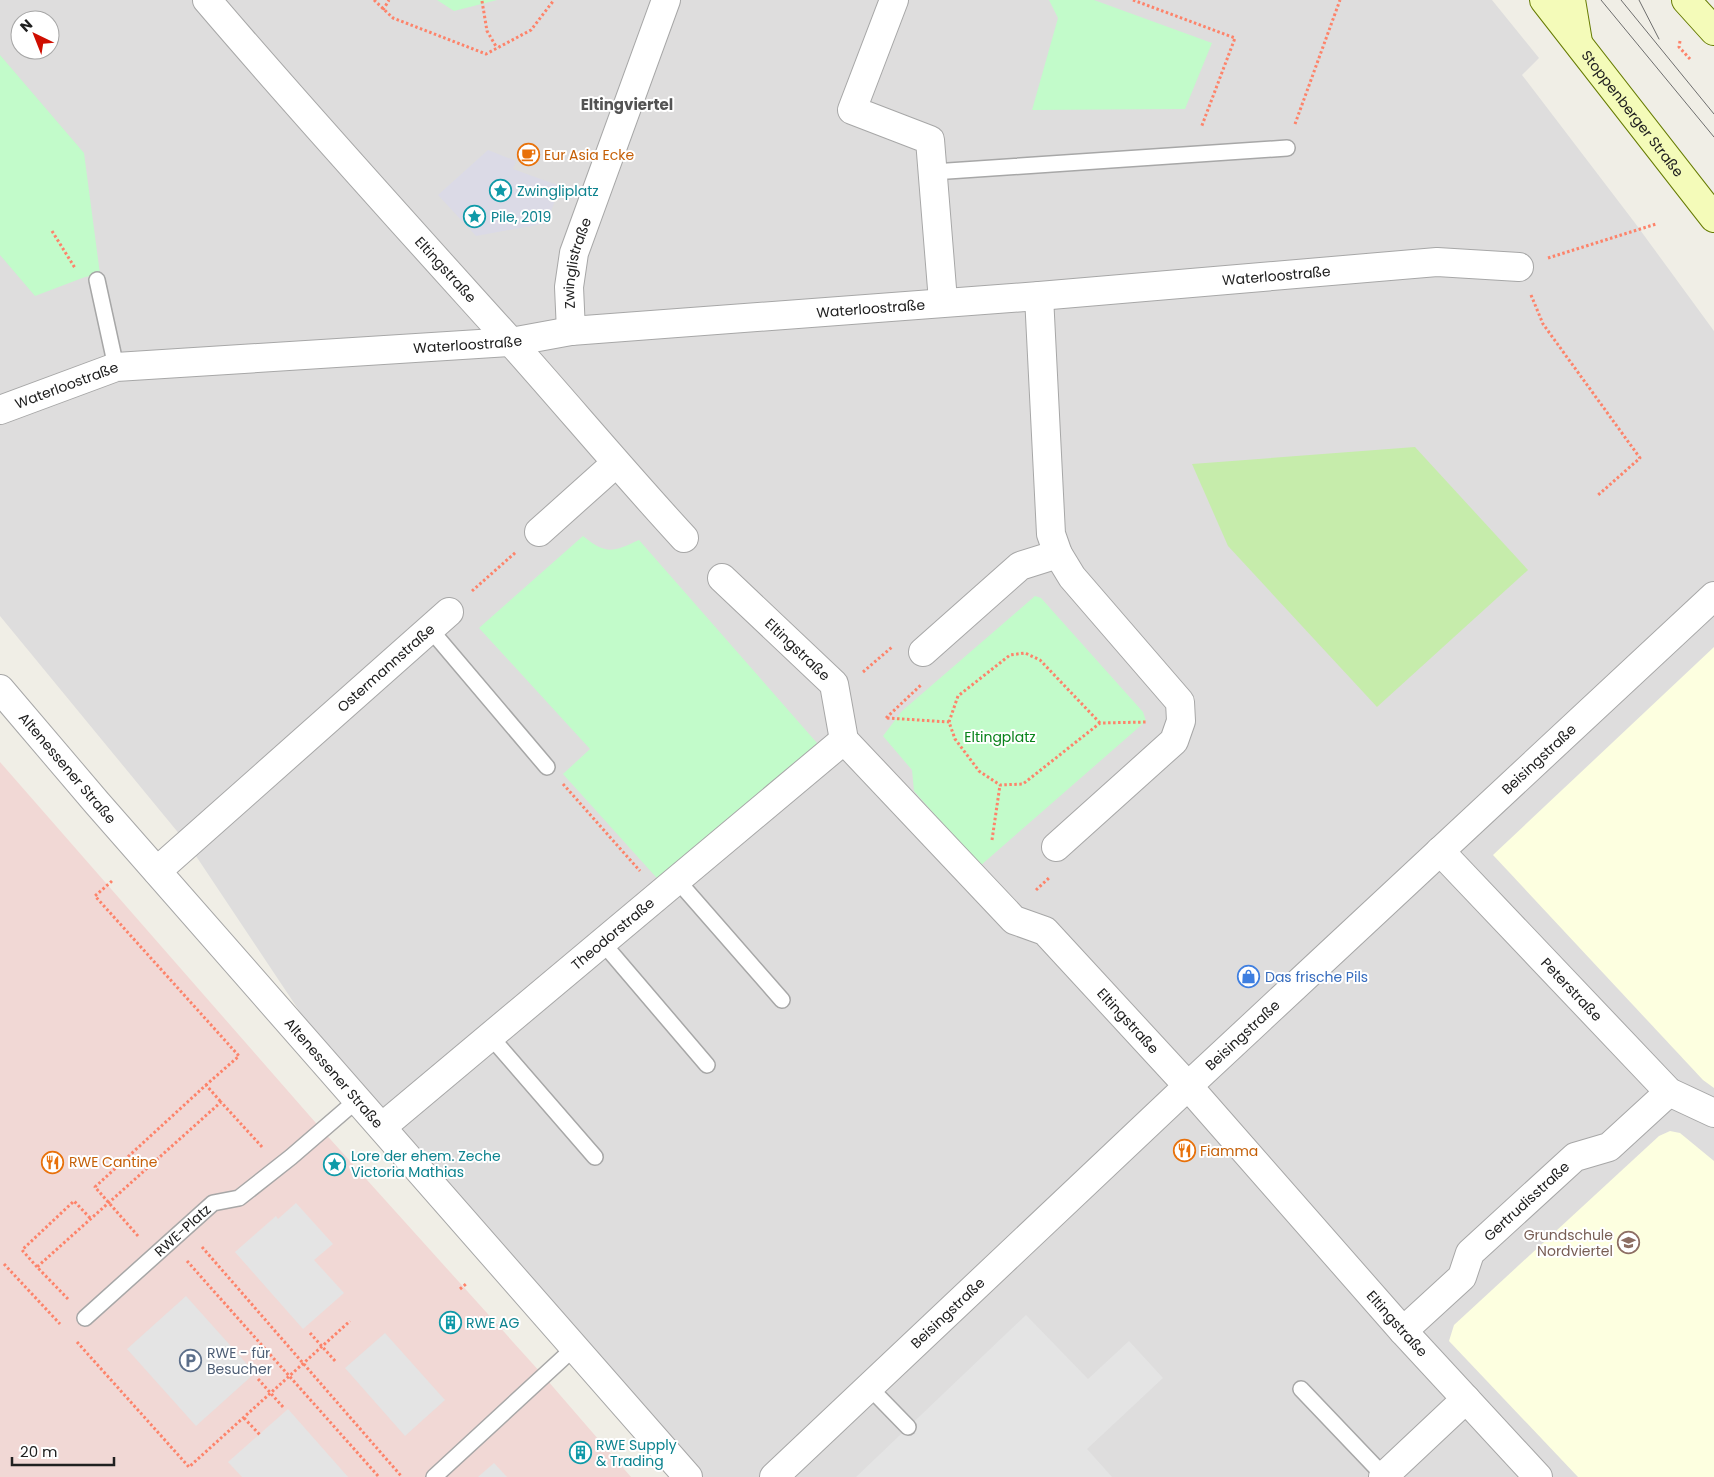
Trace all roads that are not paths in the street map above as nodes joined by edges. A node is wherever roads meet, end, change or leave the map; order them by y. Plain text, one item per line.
1 (207, 0) edge
2 (666, 0) edge
3 (894, 0) edge
4 (1544, 0) edge
5 (1571, 0) edge
6 (1686, 0) edge
7 (1714, 31) edge
8 (1578, 43) junction
9 (1287, 148) road end
10 (933, 172) junction
11 (1714, 218) edge
12 (1518, 267) road end
13 (97, 280) road end
14 (1039, 296) junction
15 (943, 301) junction
16 (571, 330) junction
17 (511, 342) junction
18 (116, 367) junction
19 (0, 410) edge
20 (615, 464) junction
21 (539, 532) road end
22 (684, 538) dead end
23 (1058, 554) junction
24 (722, 578) dead end
25 (1714, 596) edge
26 (439, 621) joint
27 (924, 652) dead end
28 (0, 689) edge
29 (844, 740) junction
30 (547, 767) road end
31 (1056, 847) dead end
32 (1440, 851) junction
33 (157, 871) junction
34 (668, 887) junction
35 (602, 942) junction
36 (782, 1000) dead end
37 (490, 1036) junction
38 (707, 1065) dead end
39 (1188, 1086) junction
40 (1669, 1092) junction
41 (357, 1100) junction
42 (1714, 1113) edge
43 (382, 1127) junction
44 (596, 1157) dead end
45 (85, 1318) road end
46 (1402, 1331) junction
47 (574, 1348) junction
48 (870, 1388) junction
49 (1301, 1389) dead end
50 (1466, 1399) junction
51 (908, 1427) dead end
52 (1383, 1476) edge
53 (434, 1477) edge
54 (688, 1477) edge
55 (774, 1477) edge
56 (1538, 1477) edge

1 - 17 street, Eltingstraße
2 - 16 street, Zwinglistraße
3 - 10 street
4 - 8 main road
5 - 8 main road, Stoppenberger Straße
6 - 7 main road
8 - 11 main road, Stoppenberger Straße
9 - 10 lane
10 - 15 street, Waterloostraße
12 - 14 street, Waterloostraße
13 - 18 lane
14 - 15 street, Waterloostraße
14 - 23 street
15 - 16 street, Waterloostraße
16 - 17 street, Waterloostraße
17 - 18 street, Waterloostraße
17 - 20 street, Eltingstraße
18 - 19 street, Waterloostraße
20 - 21 street
20 - 22 street, Eltingstraße
23 - 27 street
23 - 31 street
24 - 29 street, Eltingstraße
25 - 32 street, Beisingstraße
26 - 30 lane
26 - 33 street, Ostermannstraße
28 - 33 street, Altenessener Straße
29 - 34 street, Theodorstraße
29 - 39 street, Eltingstraße
32 - 39 street, Beisingstraße
32 - 40 street, Peterstraße
33 - 41 street, Altenessener Straße
34 - 35 street, Theodorstraße
34 - 36 lane
35 - 37 street, Theodorstraße
35 - 38 lane
37 - 43 street, Theodorstraße
37 - 44 lane
39 - 46 street, Eltingstraße
39 - 48 street, Beisingstraße
40 - 42 street, Peterstraße
40 - 46 street, Gertrudisstraße
41 - 43 street, Altenessener Straße
41 - 45 lane, RWE-Platz
43 - 47 street, Altenessener Straße
46 - 50 street, Eltingstraße
47 - 53 lane
47 - 54 street, Altenessener Straße
48 - 51 lane
48 - 55 street, Beisingstraße
49 - 52 lane
50 - 52 street
50 - 56 street, Eltingstraße

